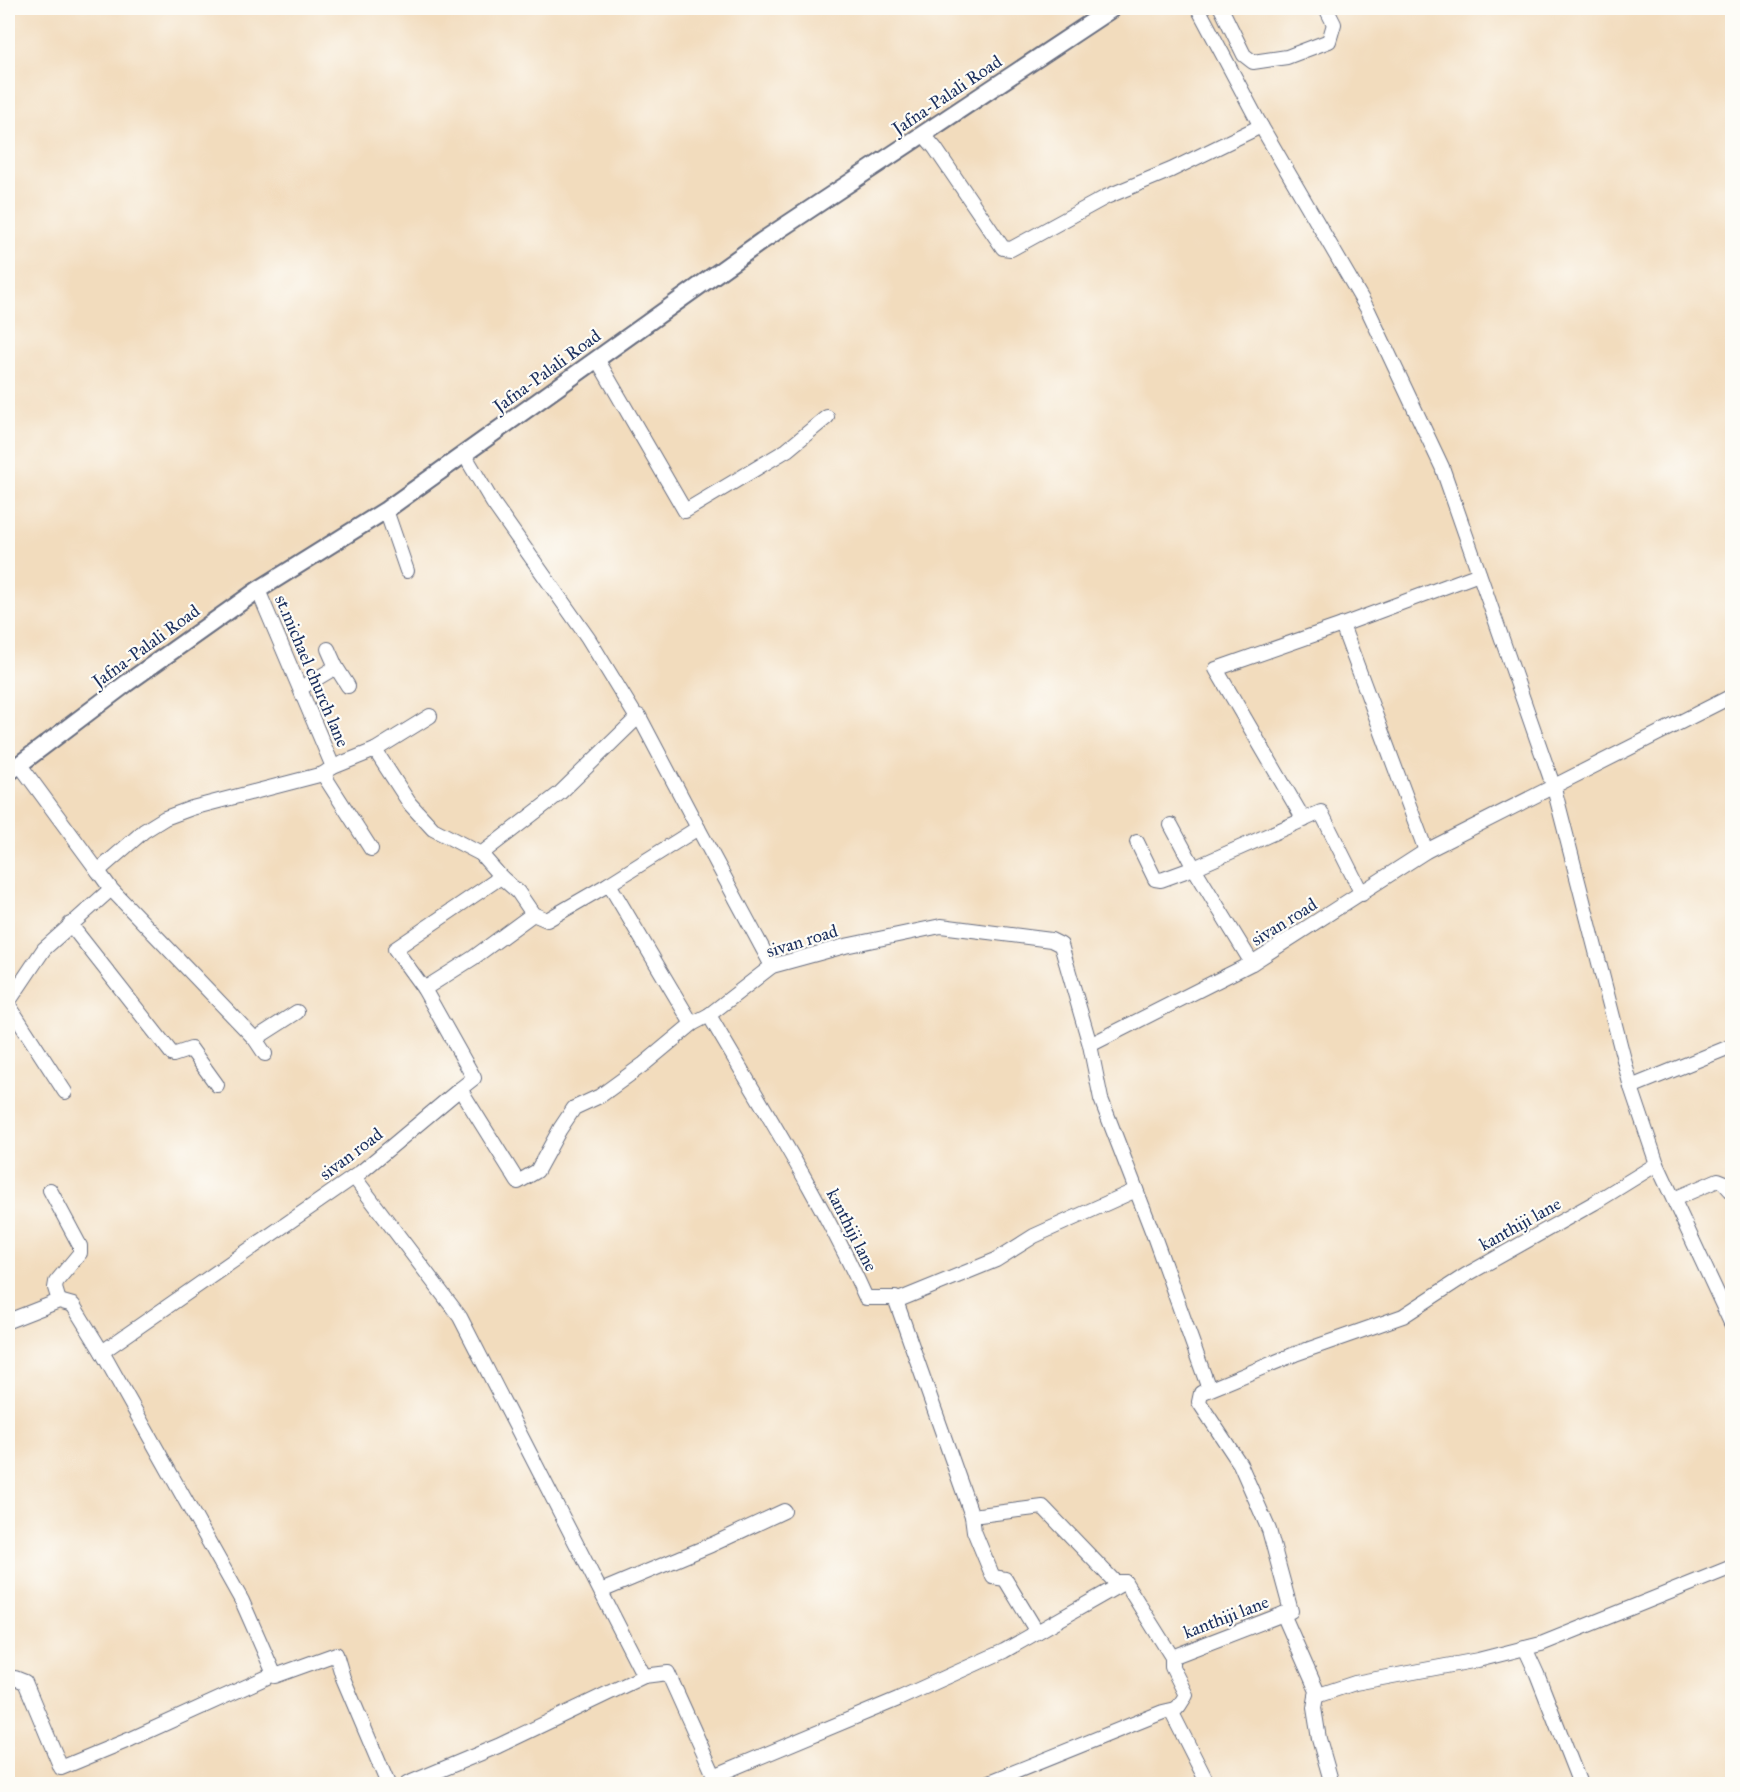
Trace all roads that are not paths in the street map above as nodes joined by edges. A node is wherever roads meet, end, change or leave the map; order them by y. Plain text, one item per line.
1 (1113, 8) edge
2 (1198, 8) edge
3 (1221, 8) edge
4 (1326, 8) edge
5 (1261, 126) junction
6 (923, 134) junction
7 (597, 359) junction
8 (827, 417) dead end
9 (464, 454) junction
10 (386, 510) junction
11 (407, 571) dead end
12 (1479, 574) junction
13 (258, 590) junction
14 (1342, 625) junction
15 (328, 649) dead end
16 (336, 667) junction
17 (348, 686) dead end
18 (301, 688) junction
19 (1732, 696) edge
20 (430, 716) dead end
21 (637, 718) junction
22 (375, 750) junction
23 (14, 769) edge
24 (328, 771) junction
25 (1554, 788) junction
26 (1304, 820) junction
27 (1172, 825) dead end
28 (698, 828) junction
29 (1137, 842) dead end
30 (371, 849) dead end
31 (1426, 851) junction
32 (481, 854) junction
33 (1194, 868) junction
34 (98, 871) junction
35 (501, 878) junction
36 (609, 884) junction
37 (111, 888) junction
38 (1362, 894) junction
39 (533, 914) junction
40 (70, 924) junction
41 (1252, 963) junction
42 (772, 966) junction
43 (424, 989) junction
44 (297, 1012) dead end
45 (709, 1015) junction
46 (692, 1024) junction
47 (255, 1039) junction
48 (1090, 1045) junction
49 (1732, 1046) edge
50 (265, 1054) dead end
51 (217, 1085) dead end
52 (1631, 1087) junction
53 (460, 1089) junction
54 (65, 1092) dead end
55 (1657, 1164) junction
56 (354, 1177) junction
57 (50, 1190) dead end
58 (1136, 1190) junction
59 (1732, 1192) edge
60 (1674, 1199) junction
61 (896, 1300) junction
62 (59, 1301) junction
63 (8, 1321) edge
64 (1732, 1324) edge
65 (102, 1352) junction
66 (1209, 1389) junction
67 (784, 1512) dead end
68 (972, 1516) junction
69 (1732, 1567) edge
70 (1125, 1582) junction
71 (601, 1591) junction
72 (1283, 1614) junction
73 (1037, 1632) junction
74 (1525, 1648) junction
75 (1172, 1657) junction
76 (274, 1674) junction
77 (644, 1676) junction
78 (8, 1681) edge
79 (1316, 1696) junction
80 (1176, 1709) junction
81 (716, 1780) edge
82 (388, 1785) edge
83 (407, 1785) edge
84 (985, 1785) edge
85 (1208, 1785) edge
86 (1332, 1785) edge
87 (1580, 1785) edge

1 - 6 main road, Jafna-Palali Road
2 - 5 street
3 - 4 street
5 - 6 street
5 - 12 street
6 - 7 main road, Jafna-Palali Road
7 - 8 street
7 - 9 main road, Jafna-Palali Road
9 - 10 main road, Jafna-Palali Road
9 - 21 street
10 - 11 street
10 - 13 main road, Jafna-Palali Road
12 - 14 street
12 - 25 street
13 - 18 street, st.michael church lane
13 - 23 main road, Jafna-Palali Road
14 - 26 street
14 - 31 street
15 - 16 street
16 - 17 street
16 - 18 street
18 - 24 street, st.michael church lane
19 - 25 street, sivan road
20 - 22 street
21 - 28 street
21 - 32 street
22 - 24 street, st.michael church lane
22 - 32 street, st.michael church lane
23 - 34 street
24 - 30 street
24 - 34 street, st.michael church lane
25 - 31 street, sivan road
25 - 52 street
26 - 33 street
26 - 38 street
27 - 33 street
28 - 36 street
28 - 42 street
29 - 33 street
31 - 38 street, sivan road
32 - 35 street, st.michael church lane
33 - 41 street
34 - 37 street
35 - 39 street, st.michael church lane
35 - 43 street
36 - 39 street
36 - 46 street
37 - 40 street
37 - 47 street
38 - 41 street, sivan road
39 - 43 street
40 - 51 street
40 - 54 street
41 - 48 street, sivan road
42 - 45 street, sivan road
42 - 48 street, sivan road
43 - 53 street
44 - 47 street
45 - 46 street, sivan road
45 - 61 street, kanthiji lane
46 - 53 street, sivan road
47 - 50 street
48 - 58 street
49 - 52 street
52 - 55 street
53 - 56 street, sivan road
55 - 60 street
55 - 66 street, kanthiji lane
56 - 65 street, sivan road
56 - 71 street
57 - 62 street
58 - 61 street
58 - 66 street
59 - 60 street
60 - 64 street
61 - 68 street
62 - 63 street
62 - 65 street
65 - 76 street
66 - 72 street, kanthiji lane
67 - 71 street
68 - 70 street, kanthiji lane
68 - 73 street
69 - 74 street
70 - 73 street
70 - 75 street, kanthiji lane
71 - 77 street
72 - 75 street, kanthiji lane
72 - 79 street
73 - 81 street
74 - 79 street
74 - 87 street
75 - 80 street
76 - 78 street
76 - 82 street
77 - 81 street
77 - 83 street
79 - 86 street
80 - 84 street
80 - 85 street

